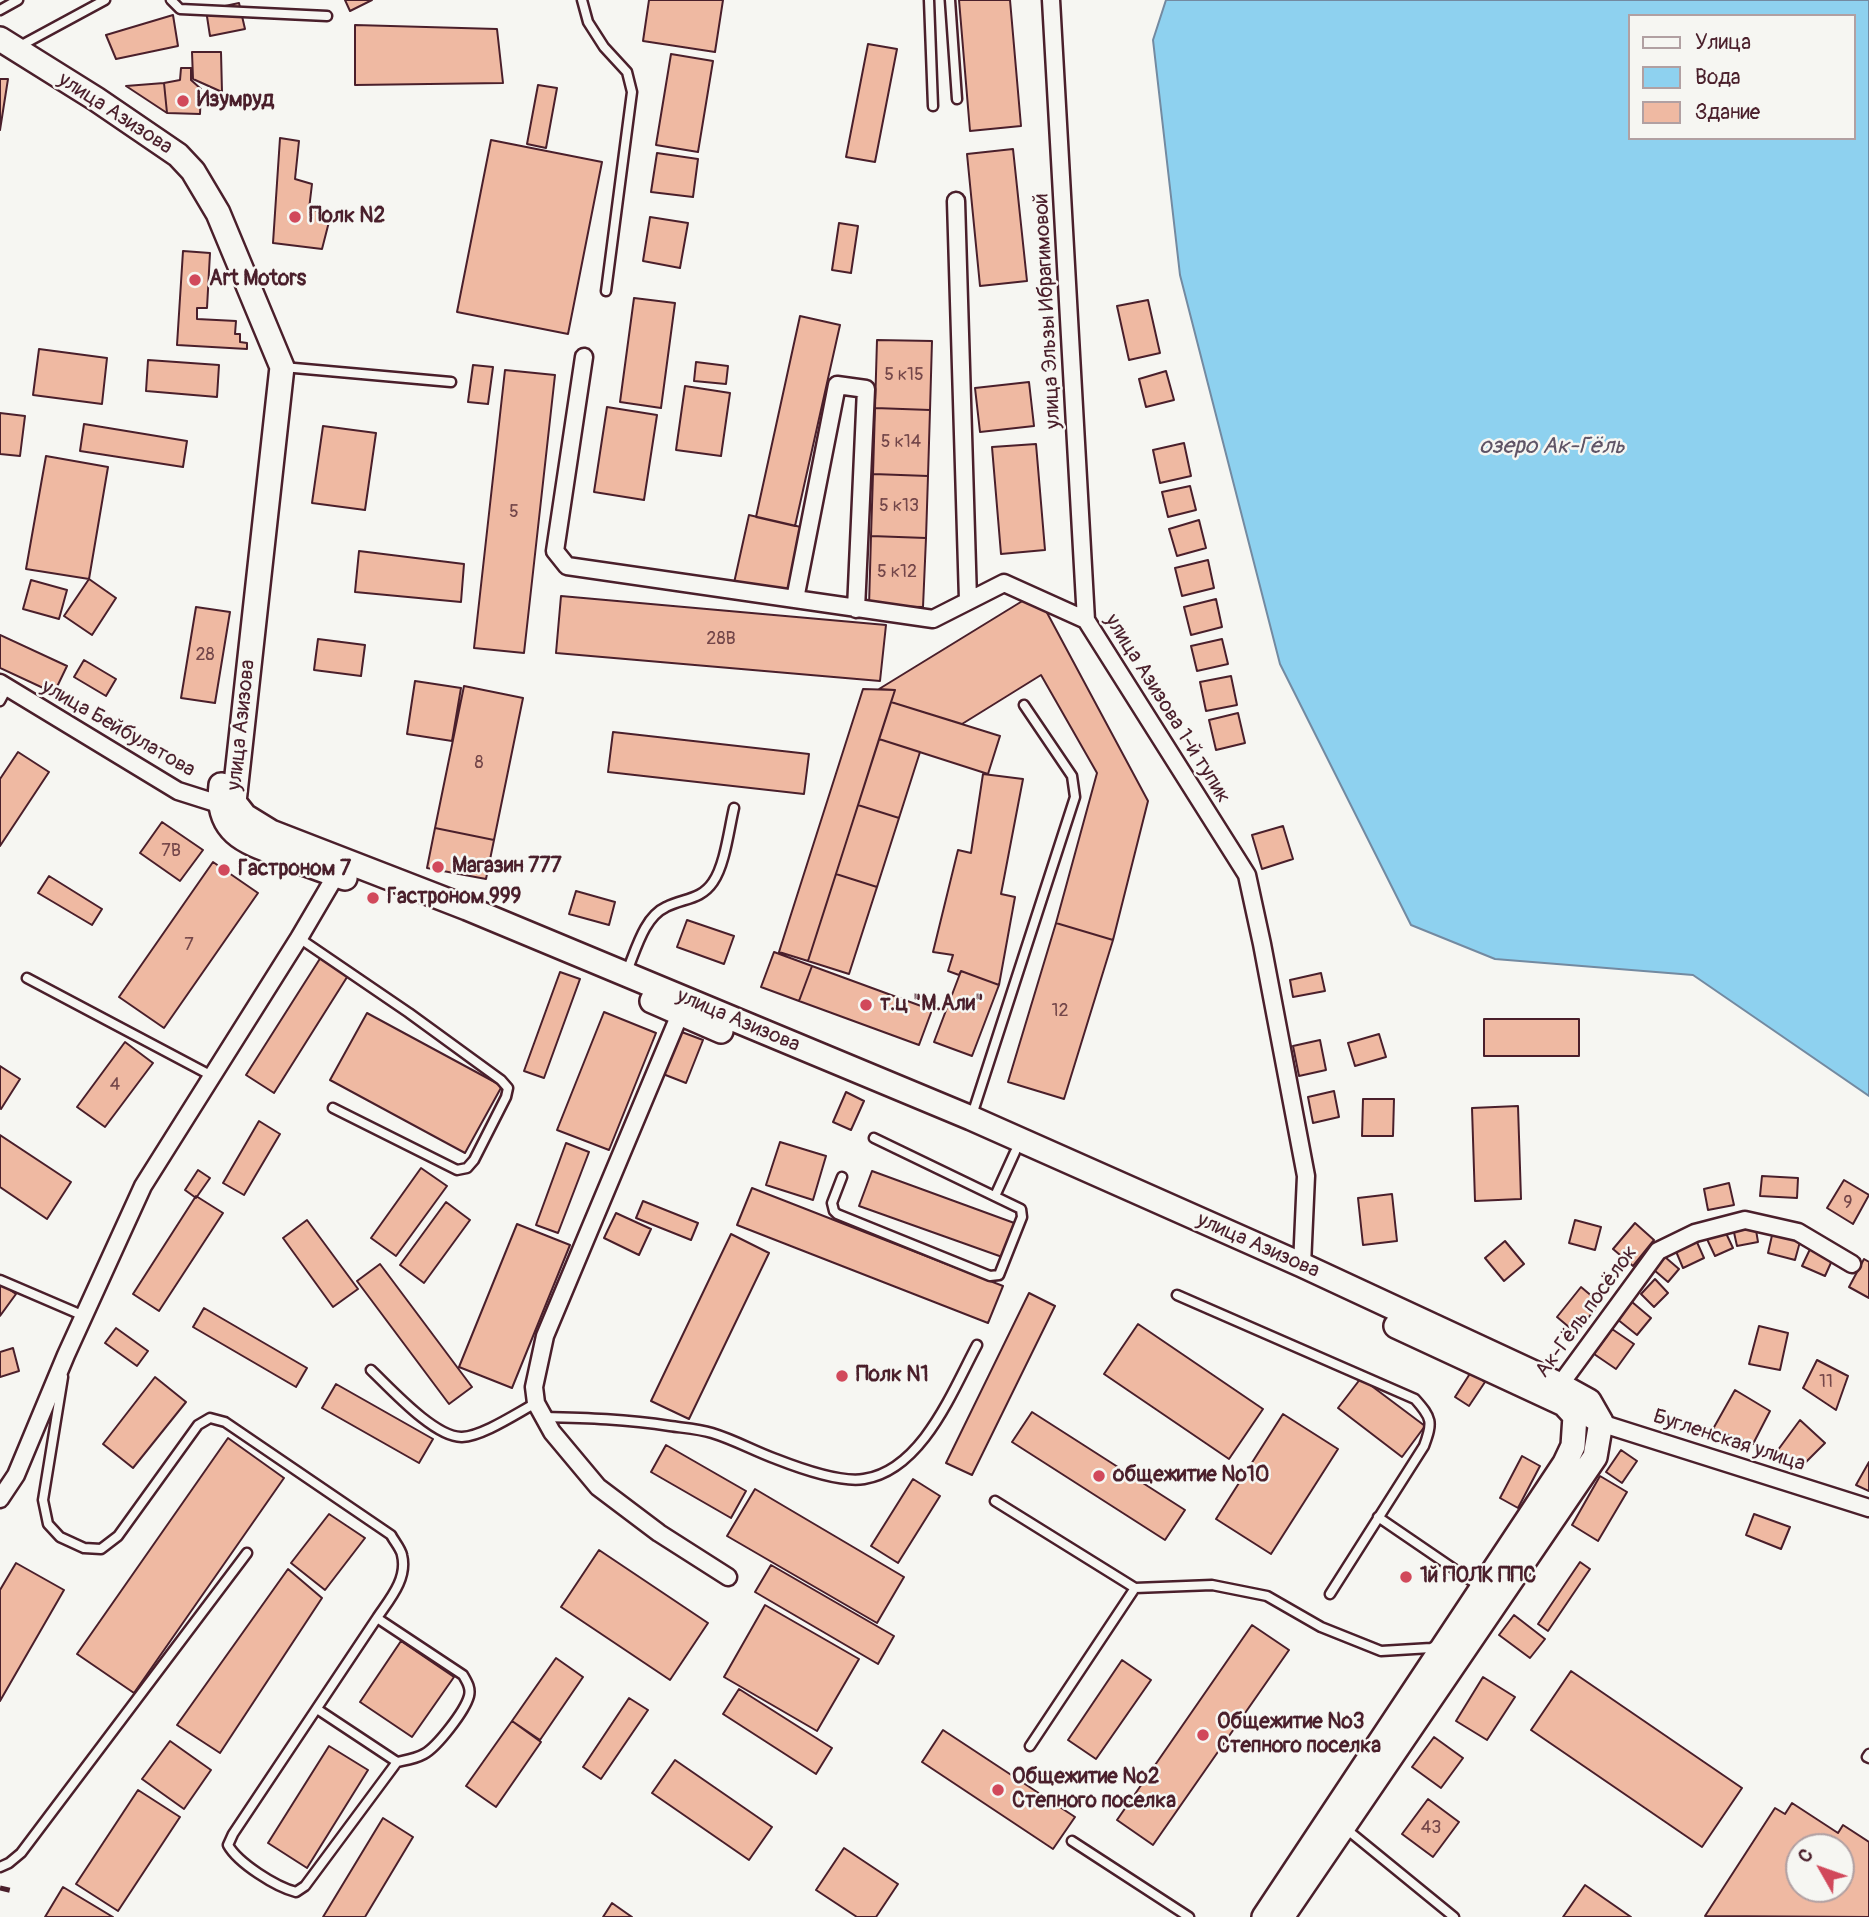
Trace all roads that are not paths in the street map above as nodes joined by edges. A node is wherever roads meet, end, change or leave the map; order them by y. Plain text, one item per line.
1 (18, 0) edge
2 (105, 0) edge
3 (171, 0) edge
4 (582, 0) edge
5 (929, 0) edge
6 (950, 0) edge
7 (1051, 0) edge
8 (0, 10) edge
9 (327, 16) dead end
10 (5, 47) edge
11 (957, 99) dead end
12 (933, 106) dead end
13 (956, 201) dead end
14 (606, 290) dead end
15 (584, 357) dead end
16 (275, 366) junction
17 (451, 383) dead end
18 (795, 599) junction
19 (968, 600) junction
20 (856, 609) junction
21 (1086, 620) junction
22 (2, 691) edge
23 (1024, 705) dead end
24 (219, 804) junction
25 (734, 808) dead end
26 (336, 875) junction
27 (299, 938) junction
28 (626, 974) junction
29 (27, 978) dead end
30 (680, 1014) junction
31 (212, 1076) junction
32 (333, 1108) dead end
33 (971, 1118) junction
34 (874, 1138) dead end
35 (1015, 1153) junction
36 (842, 1177) dead end
37 (995, 1196) junction
38 (1852, 1264) dead end
39 (1302, 1265) junction
40 (0, 1280) edge
41 (1177, 1295) dead end
42 (85, 1315) junction
43 (977, 1345) dead end
44 (66, 1355) junction
45 (371, 1370) dead end
46 (1555, 1391) junction
47 (540, 1410) junction
48 (1575, 1416) junction
49 (1601, 1422) junction
50 (0, 1499) edge
51 (995, 1501) dead end
52 (1869, 1508) edge
53 (1378, 1517) junction
54 (247, 1553) dead end
55 (728, 1577) dead end
56 (1135, 1588) junction
57 (1482, 1588) junction
58 (1330, 1594) dead end
59 (377, 1618) junction
60 (1447, 1641) junction
61 (317, 1709) junction
62 (1030, 1746) dead end
63 (397, 1762) junction
64 (1336, 1821) junction
65 (1072, 1841) dead end
66 (0, 1867) edge
67 (1189, 1917) edge
68 (1264, 1917) edge
69 (1282, 1917) edge
70 (1454, 1917) edge

1 - 8 lane
2 - 10 lane
3 - 9 lane
4 - 14 lane
5 - 12 lane
6 - 11 lane
7 - 21 street, улица Эльзы Ибрагимовой
10 - 16 main road, улица Азизова
13 - 19 street
15 - 18 street, улица Азизова 1-й тупик
16 - 17 lane
16 - 24 main road, улица Азизова
16 - 28 main road, улица Азизова
18 - 20 street, улица Азизова 1-й тупик
18 - 20 street
19 - 20 street, улица Азизова 1-й тупик
19 - 21 street, улица Азизова 1-й тупик
21 - 39 street, улица Азизова 1-й тупик
22 - 24 street, улица Бейбулатова
23 - 33 lane
24 - 26 main road, улица Азизова
25 - 28 lane
26 - 27 street
26 - 30 main road, улица Азизова
27 - 31 street
27 - 32 lane
28 - 33 main road, улица Азизова
29 - 31 lane
30 - 35 main road, улица Азизова
30 - 47 street
31 - 42 street
33 - 39 main road, улица Азизова
34 - 37 lane
35 - 37 lane
35 - 46 main road, улица Азизова
36 - 37 lane
38 - 46 street, Ак-Гёль посёлок
39 - 46 main road, улица Азизова
40 - 42 lane
41 - 53 lane
42 - 44 street
43 - 47 lane
44 - 50 street
44 - 59 lane
45 - 47 lane
46 - 48 main road, улица Азизова
46 - 49 main road, улица Азизова
47 - 55 street
48 - 49 street, Бугленская улица
48 - 57 main road
49 - 52 street, Бугленская улица
49 - 64 main road
51 - 56 lane
53 - 57 lane
53 - 58 lane
54 - 66 lane
56 - 60 lane
56 - 62 lane
57 - 60 main road
59 - 61 lane
59 - 63 lane
60 - 64 main road
61 - 63 lane
61 - 63 lane
64 - 68 main road
64 - 69 main road
64 - 70 lane
65 - 67 lane

